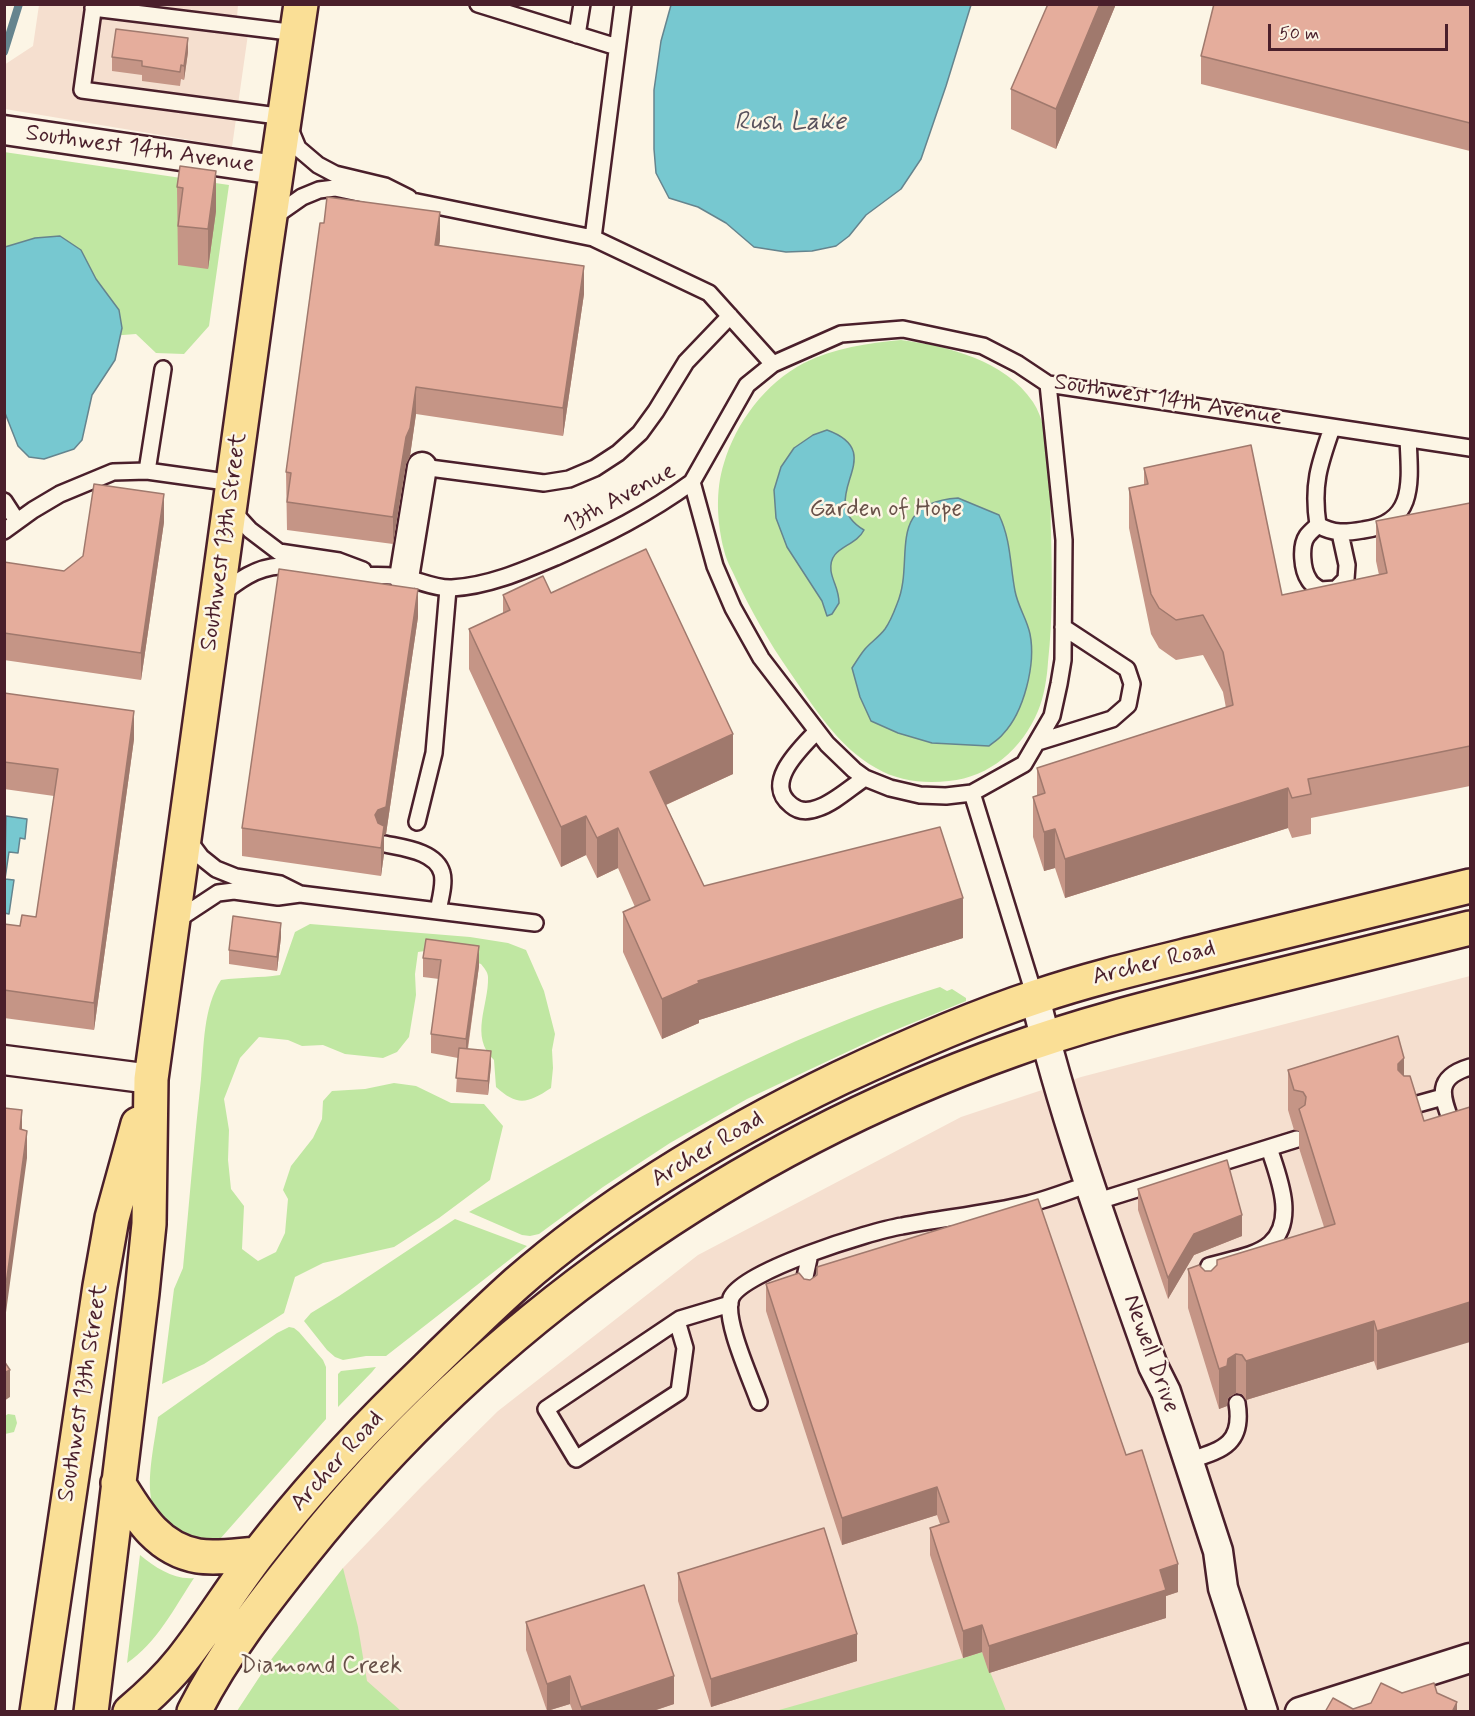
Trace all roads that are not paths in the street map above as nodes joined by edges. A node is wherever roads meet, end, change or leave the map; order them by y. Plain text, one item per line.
1 (478, 4) edge
2 (582, 4) edge
3 (623, 4) edge
4 (94, 6) edge
5 (299, 19) edge
6 (577, 35) junction
7 (617, 47) junction
8 (285, 117) junction
9 (4, 130) edge
10 (276, 170) junction
11 (417, 202) junction
12 (269, 220) junction
13 (593, 238) junction
14 (730, 316) junction
15 (773, 364) junction
16 (163, 369) dead end
17 (1048, 384) junction
18 (1332, 428) junction
19 (1408, 439) junction
20 (1470, 448) edge
21 (422, 467) joint
22 (147, 471) junction
23 (692, 482) junction
24 (231, 495) junction
25 (4, 501) edge
26 (17, 521) junction
27 (1318, 525) junction
28 (4, 531) edge
29 (1340, 533) junction
30 (372, 573) junction
31 (405, 578) junction
32 (448, 589) junction
33 (217, 598) junction
34 (1063, 627) junction
35 (816, 732) junction
36 (1038, 742) junction
37 (865, 778) junction
38 (972, 793) junction
39 (417, 822) dead end
40 (184, 833) junction
41 (385, 844) edge
42 (1470, 886) edge
43 (300, 894) junction
44 (438, 911) junction
45 (535, 923) dead end
46 (171, 924) junction
47 (1470, 928) edge
48 (1035, 997) junction
49 (1045, 1038) junction
50 (4, 1060) edge
51 (1470, 1066) edge
52 (151, 1079) junction
53 (1443, 1097) junction
54 (1407, 1107) edge
55 (1470, 1129) edge
56 (1297, 1140) edge
57 (1269, 1148) junction
58 (1092, 1193) junction
59 (810, 1254) junction
60 (808, 1298) edge
61 (1208, 1302) edge
62 (730, 1304) junction
63 (677, 1321) junction
64 (458, 1339) junction
65 (479, 1365) junction
66 (759, 1402) dead end
67 (1237, 1403) dead end
68 (1188, 1461) junction
69 (118, 1483) junction
70 (258, 1554) junction
71 (1470, 1658) edge
72 (194, 1705) edge
73 (38, 1712) edge
74 (91, 1712) edge
75 (130, 1712) edge
76 (1263, 1712) edge
77 (1300, 1712) edge

1 - 6 lane
2 - 6 lane
3 - 7 lane
4 - 5 lane
4 - 8 lane
5 - 8 main road, Southwest 13th Street
6 - 7 lane
7 - 13 lane
8 - 10 main road, Southwest 13th Street
8 - 11 lane
9 - 10 street, Southwest 14th Avenue
10 - 12 main road, Southwest 13th Street
11 - 12 lane
11 - 13 lane
12 - 24 main road, Southwest 13th Street
13 - 14 lane
14 - 15 lane
14 - 21 lane
15 - 17 lane, Southwest 14th Avenue
15 - 23 lane, Southwest 14th Avenue
16 - 22 lane
17 - 18 lane, Southwest 14th Avenue
17 - 34 lane
18 - 19 lane, Southwest 14th Avenue
18 - 27 lane
19 - 20 lane, Southwest 14th Avenue
19 - 29 lane
21 - 31 street
22 - 24 lane
22 - 26 lane
23 - 32 lane, 13th Avenue
23 - 35 lane, 13th Avenue
24 - 30 lane, 13th Avenue
24 - 33 main road, Southwest 13th Street
25 - 26 lane
26 - 28 lane
27 - 29 lane
27 - 29 lane
30 - 31 lane, 13th Avenue
30 - 33 lane, 13th Avenue
31 - 32 lane, 13th Avenue
32 - 39 lane
33 - 40 main road, Southwest 13th Street
34 - 36 lane
34 - 36 lane
35 - 37 lane, 13th Avenue
35 - 37 lane
36 - 38 lane
37 - 38 lane, 13th Avenue
38 - 48 lane
40 - 43 lane
40 - 46 main road, Southwest 13th Street
41 - 44 lane
42 - 48 main road, Archer Road
43 - 44 lane
43 - 46 lane
44 - 45 lane
46 - 52 main road, Southwest 13th Street
47 - 49 main road, Archer Road
48 - 49 street, Newell Drive
48 - 64 main road, Archer Road
49 - 58 street, Newell Drive
49 - 65 main road, Archer Road
50 - 52 street
51 - 53 lane
52 - 69 main road, Southwest 13th Street
52 - 73 main road, Southwest 13th Street
53 - 54 lane
53 - 55 lane
56 - 57 lane
57 - 58 lane
57 - 61 lane
58 - 59 lane
58 - 68 street, Newell Drive
59 - 60 lane
59 - 62 lane
62 - 63 lane
62 - 66 lane
63 - 63 lane
64 - 65 main road
64 - 70 main road, Archer Road
65 - 72 main road, Archer Road
67 - 68 lane
68 - 76 street, Newell Drive
69 - 70 main road
69 - 74 main road, Southwest 13th Street
70 - 75 main road, Archer Road
71 - 77 street

